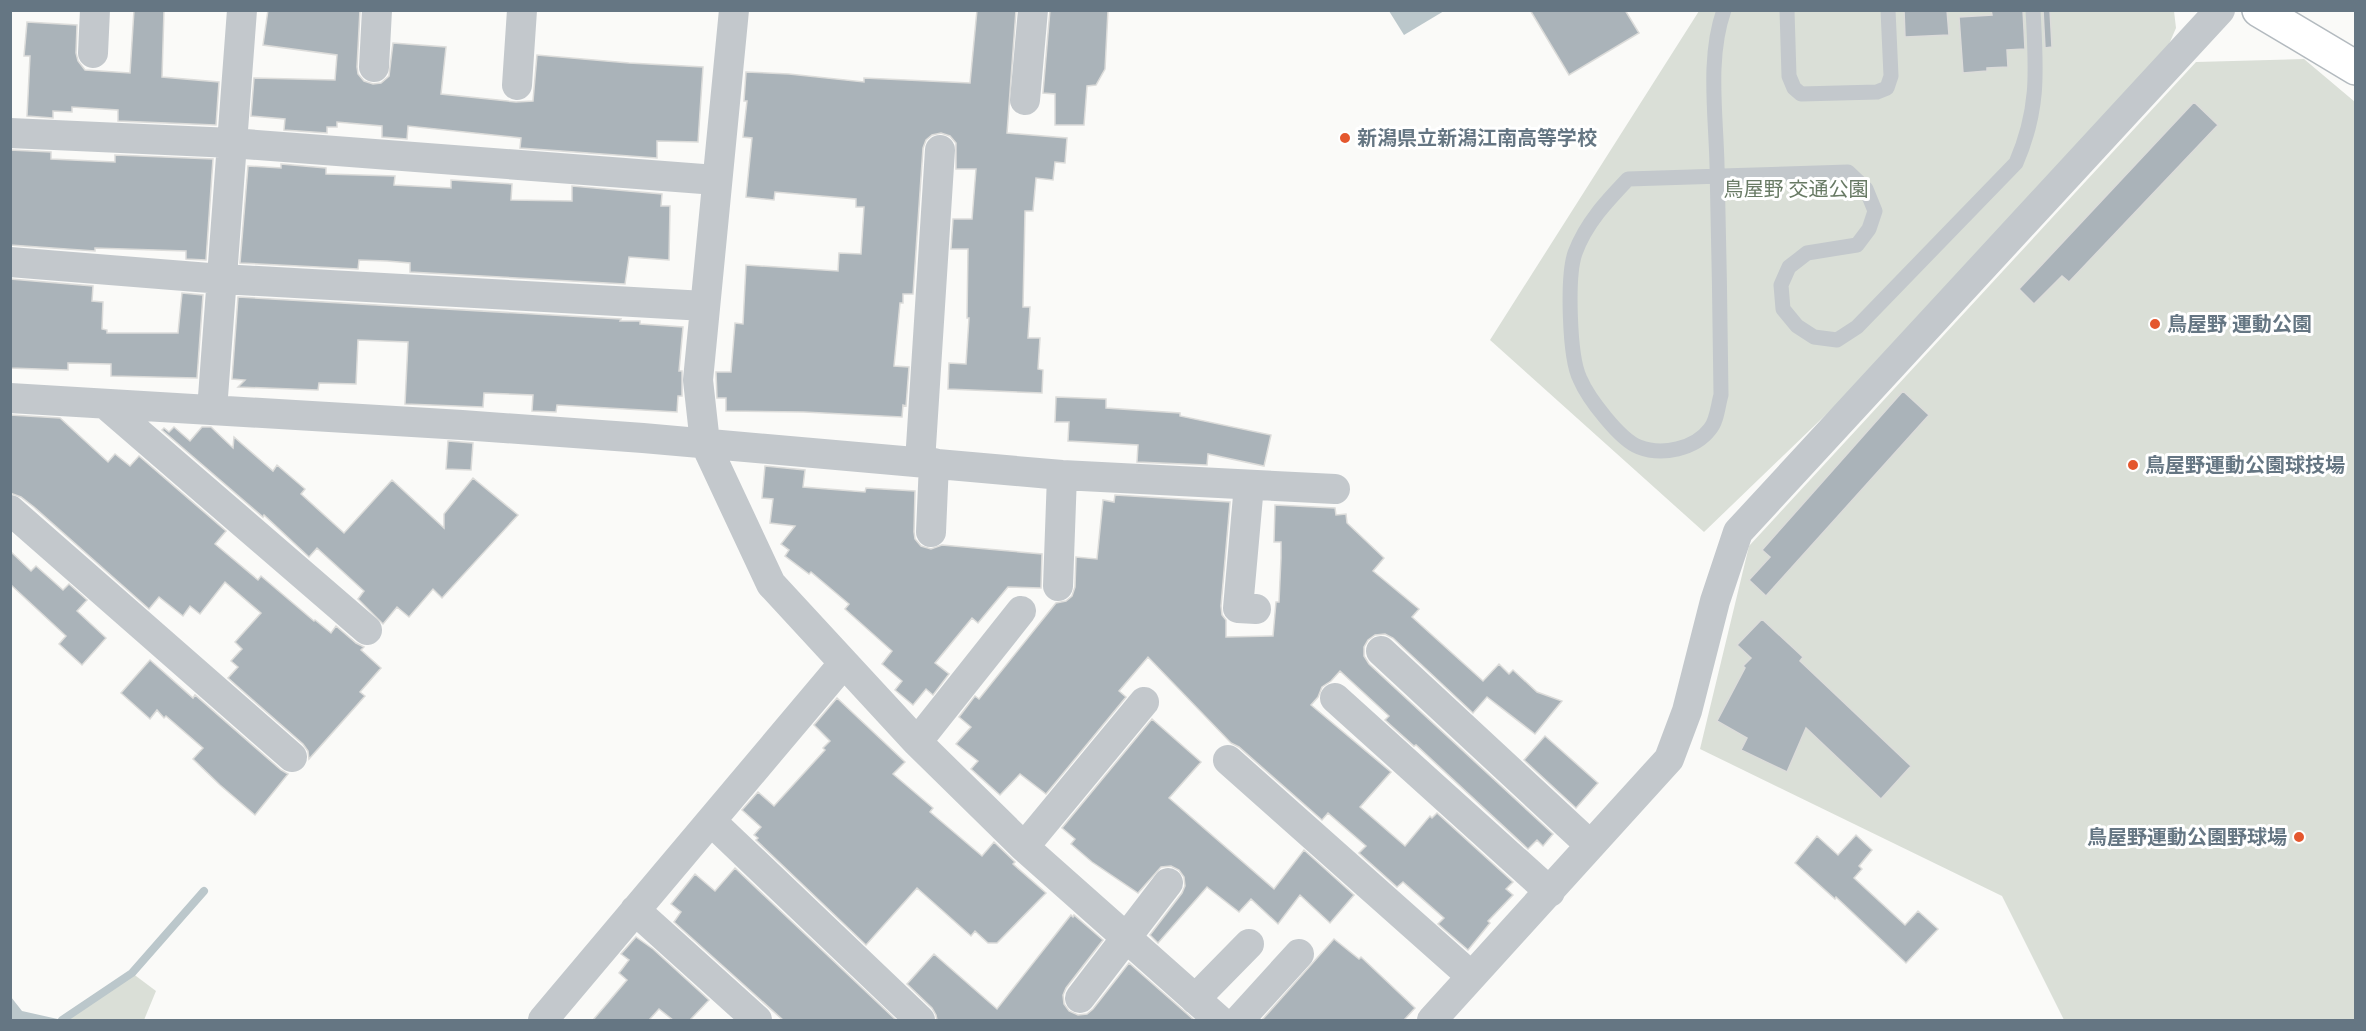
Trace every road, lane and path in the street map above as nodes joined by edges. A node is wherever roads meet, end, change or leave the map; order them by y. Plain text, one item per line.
1 (95, 10) edge
2 (242, 10) edge
3 (377, 10) edge
4 (522, 10) edge
5 (734, 10) edge
6 (1033, 10) edge
7 (1724, 10) edge
8 (1788, 10) edge
9 (1888, 10) edge
10 (2033, 10) edge
11 (2220, 10) edge
12 (2259, 10) edge
13 (93, 52) dead end
14 (374, 67) dead end
15 (2355, 68) edge
16 (517, 86) dead end
17 (1025, 100) dead end
18 (10, 132) edge
19 (232, 143) junction
20 (940, 150) dead end
21 (1717, 176) junction
22 (716, 180) junction
23 (10, 262) edge
24 (222, 279) junction
25 (705, 306) junction
26 (10, 398) edge
27 (105, 404) junction
28 (212, 410) junction
29 (705, 443) junction
30 (927, 463) junction
31 (1062, 475) junction
32 (1249, 485) junction
33 (1335, 489) dead end
34 (10, 510) edge
35 (931, 532) dead end
36 (1058, 586) dead end
37 (1256, 609) dead end
38 (1022, 611) dead end
39 (367, 630) dead end
40 (1381, 651) dead end
41 (843, 664) junction
42 (1335, 698) dead end
43 (1144, 702) dead end
44 (917, 742) junction
45 (292, 757) dead end
46 (1228, 760) dead end
47 (711, 821) junction
48 (1589, 844) junction
49 (1024, 846) junction
50 (1168, 883) dead end
51 (1550, 892) junction
52 (635, 910) junction
53 (1125, 936) junction
54 (1249, 944) dead end
55 (1299, 954) dead end
56 (1471, 976) junction
57 (1080, 998) dead end
58 (1195, 999) junction
59 (543, 1020) edge
60 (757, 1020) edge
61 (920, 1020) edge
62 (1219, 1020) edge
63 (1239, 1020) edge
64 (1432, 1020) edge

1 - 13 street
2 - 19 street
3 - 14 street
4 - 16 street
5 - 22 street
6 - 17 street
7 - 21 lane
8 - 9 lane
10 - 21 lane
11 - 48 street
12 - 15 street
18 - 19 street
19 - 22 street
19 - 24 street
20 - 30 street
21 - 21 lane
22 - 25 street
23 - 24 street
24 - 25 street
24 - 28 street
25 - 29 street
26 - 27 street
27 - 28 street
27 - 39 street
28 - 29 street
29 - 30 street
29 - 41 street
30 - 31 street
30 - 35 street
31 - 32 street
31 - 36 street
32 - 33 street
32 - 37 street
34 - 45 street
38 - 44 street
40 - 48 street
41 - 44 street
41 - 47 street
42 - 51 street
43 - 49 street
44 - 49 street
46 - 56 street
47 - 52 street
47 - 61 street
48 - 51 street
49 - 53 street
50 - 53 street
51 - 56 street
52 - 59 street
52 - 60 street
53 - 57 street
53 - 58 street
54 - 58 street
55 - 63 street
56 - 64 street
58 - 62 street

